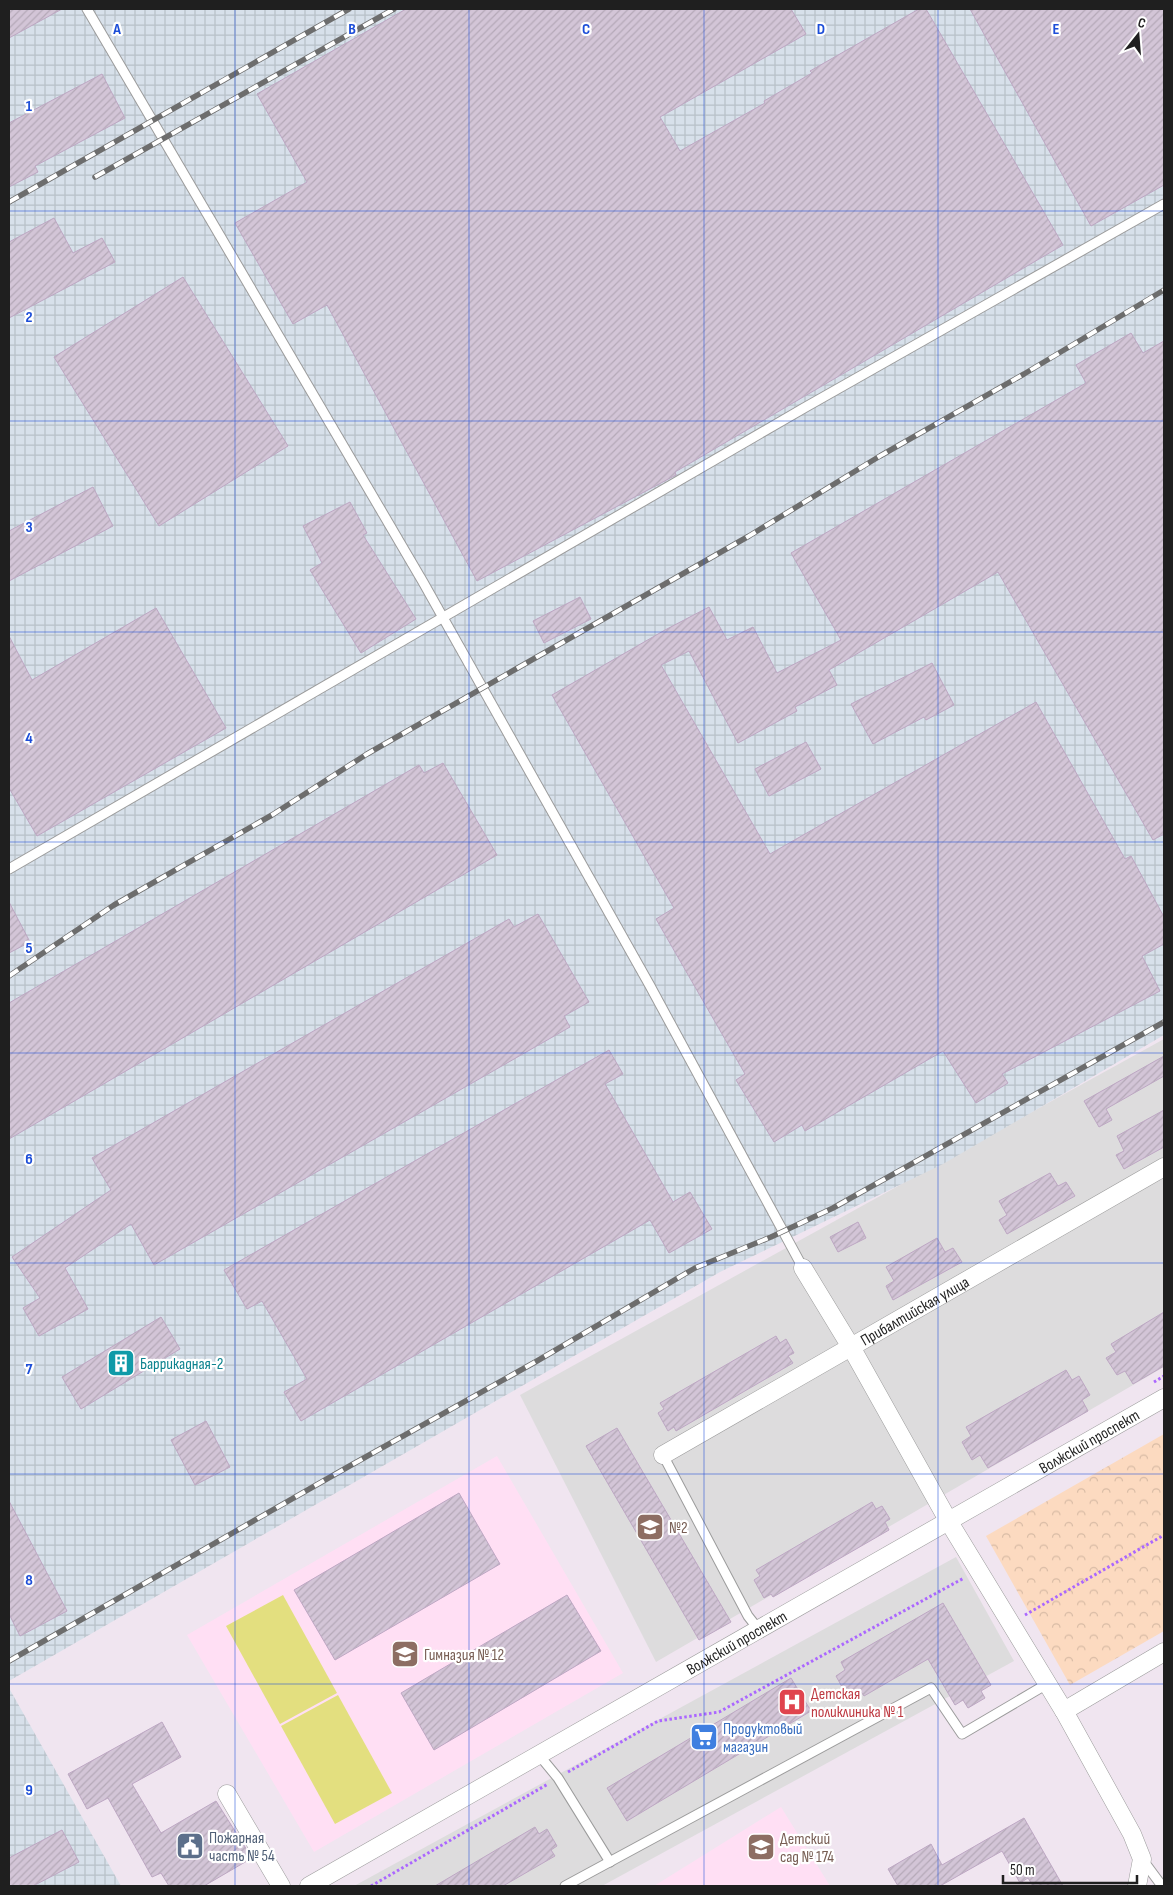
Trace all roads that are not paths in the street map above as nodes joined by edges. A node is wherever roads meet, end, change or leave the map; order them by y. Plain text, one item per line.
1 (87, 9) edge
2 (1164, 204) edge
3 (443, 618) junction
4 (9, 869) edge
5 (1164, 1166) edge
6 (803, 1268) joint
7 (850, 1347) junction
8 (1164, 1398) edge
9 (664, 1455) joint
10 (949, 1522) junction
11 (759, 1630) junction
12 (1164, 1652) edge
13 (1048, 1684) junction
14 (1064, 1711) junction
15 (539, 1755) junction
16 (227, 1794) dead end
17 (1142, 1859) junction
18 (610, 1862) junction
19 (281, 1886) edge
20 (309, 1886) edge
21 (564, 1886) edge
22 (1137, 1886) edge
23 (1162, 1886) edge

1 - 3 lane
2 - 3 lane
3 - 4 lane
3 - 6 lane
5 - 7 street, Прибалтийская улица
6 - 7 street
7 - 9 street, Прибалтийская улица
7 - 10 street
8 - 10 street, Волжский проспект
9 - 11 lane
10 - 11 street, Волжский проспект
10 - 13 street
11 - 15 street, Волжский проспект
12 - 14 street
13 - 14 street
13 - 18 lane
14 - 17 street
15 - 18 lane
15 - 20 street, Волжский проспект
16 - 19 street
17 - 22 street
17 - 23 lane
18 - 21 lane

